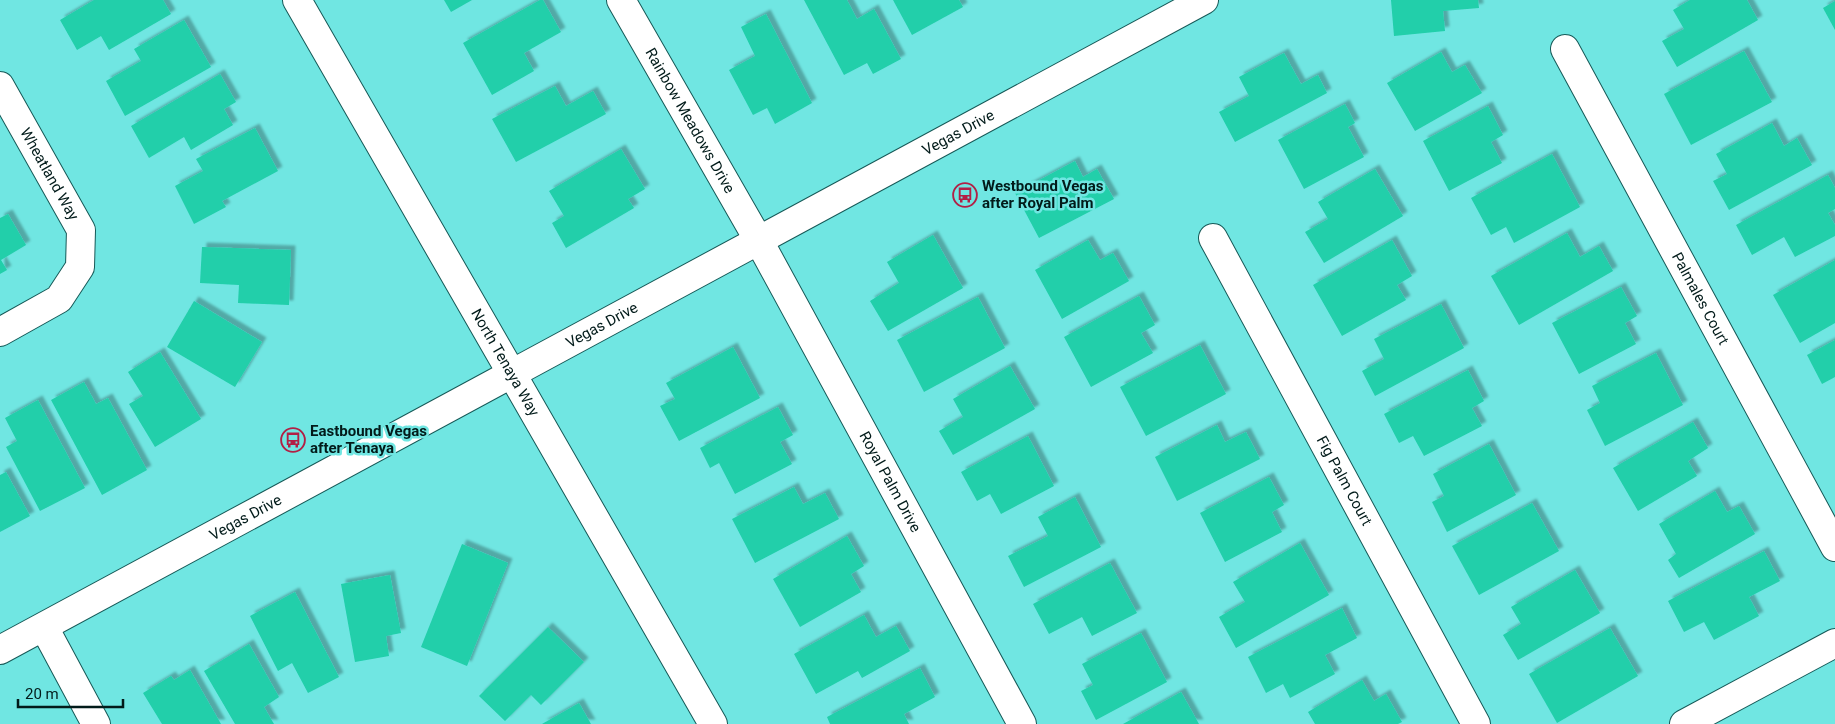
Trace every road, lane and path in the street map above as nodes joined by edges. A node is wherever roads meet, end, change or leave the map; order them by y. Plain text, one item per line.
1 (297, 0) edge
2 (1204, 0) edge
3 (628, 2) edge
4 (1565, 49) dead end
5 (0, 86) edge
6 (1213, 238) dead end
7 (759, 241) junction
8 (0, 332) edge
9 (512, 373) junction
10 (1835, 547) edge
11 (44, 627) junction
12 (1835, 643) edge
13 (0, 650) edge
14 (96, 724) edge
15 (713, 724) edge
16 (1022, 724) edge
17 (1476, 724) edge
18 (1684, 724) edge

1 - 9 street, North Tenaya Way
2 - 7 street, Vegas Drive
3 - 7 street, Rainbow Meadows Drive
4 - 10 street, Palmales Court
5 - 8 street, Wheatland Way
6 - 17 street, Fig Palm Court
7 - 9 street, Vegas Drive
7 - 16 street, Royal Palm Drive
9 - 11 street, Vegas Drive
9 - 15 street, North Tenaya Way
11 - 13 street, Vegas Drive
11 - 14 street
12 - 18 street

